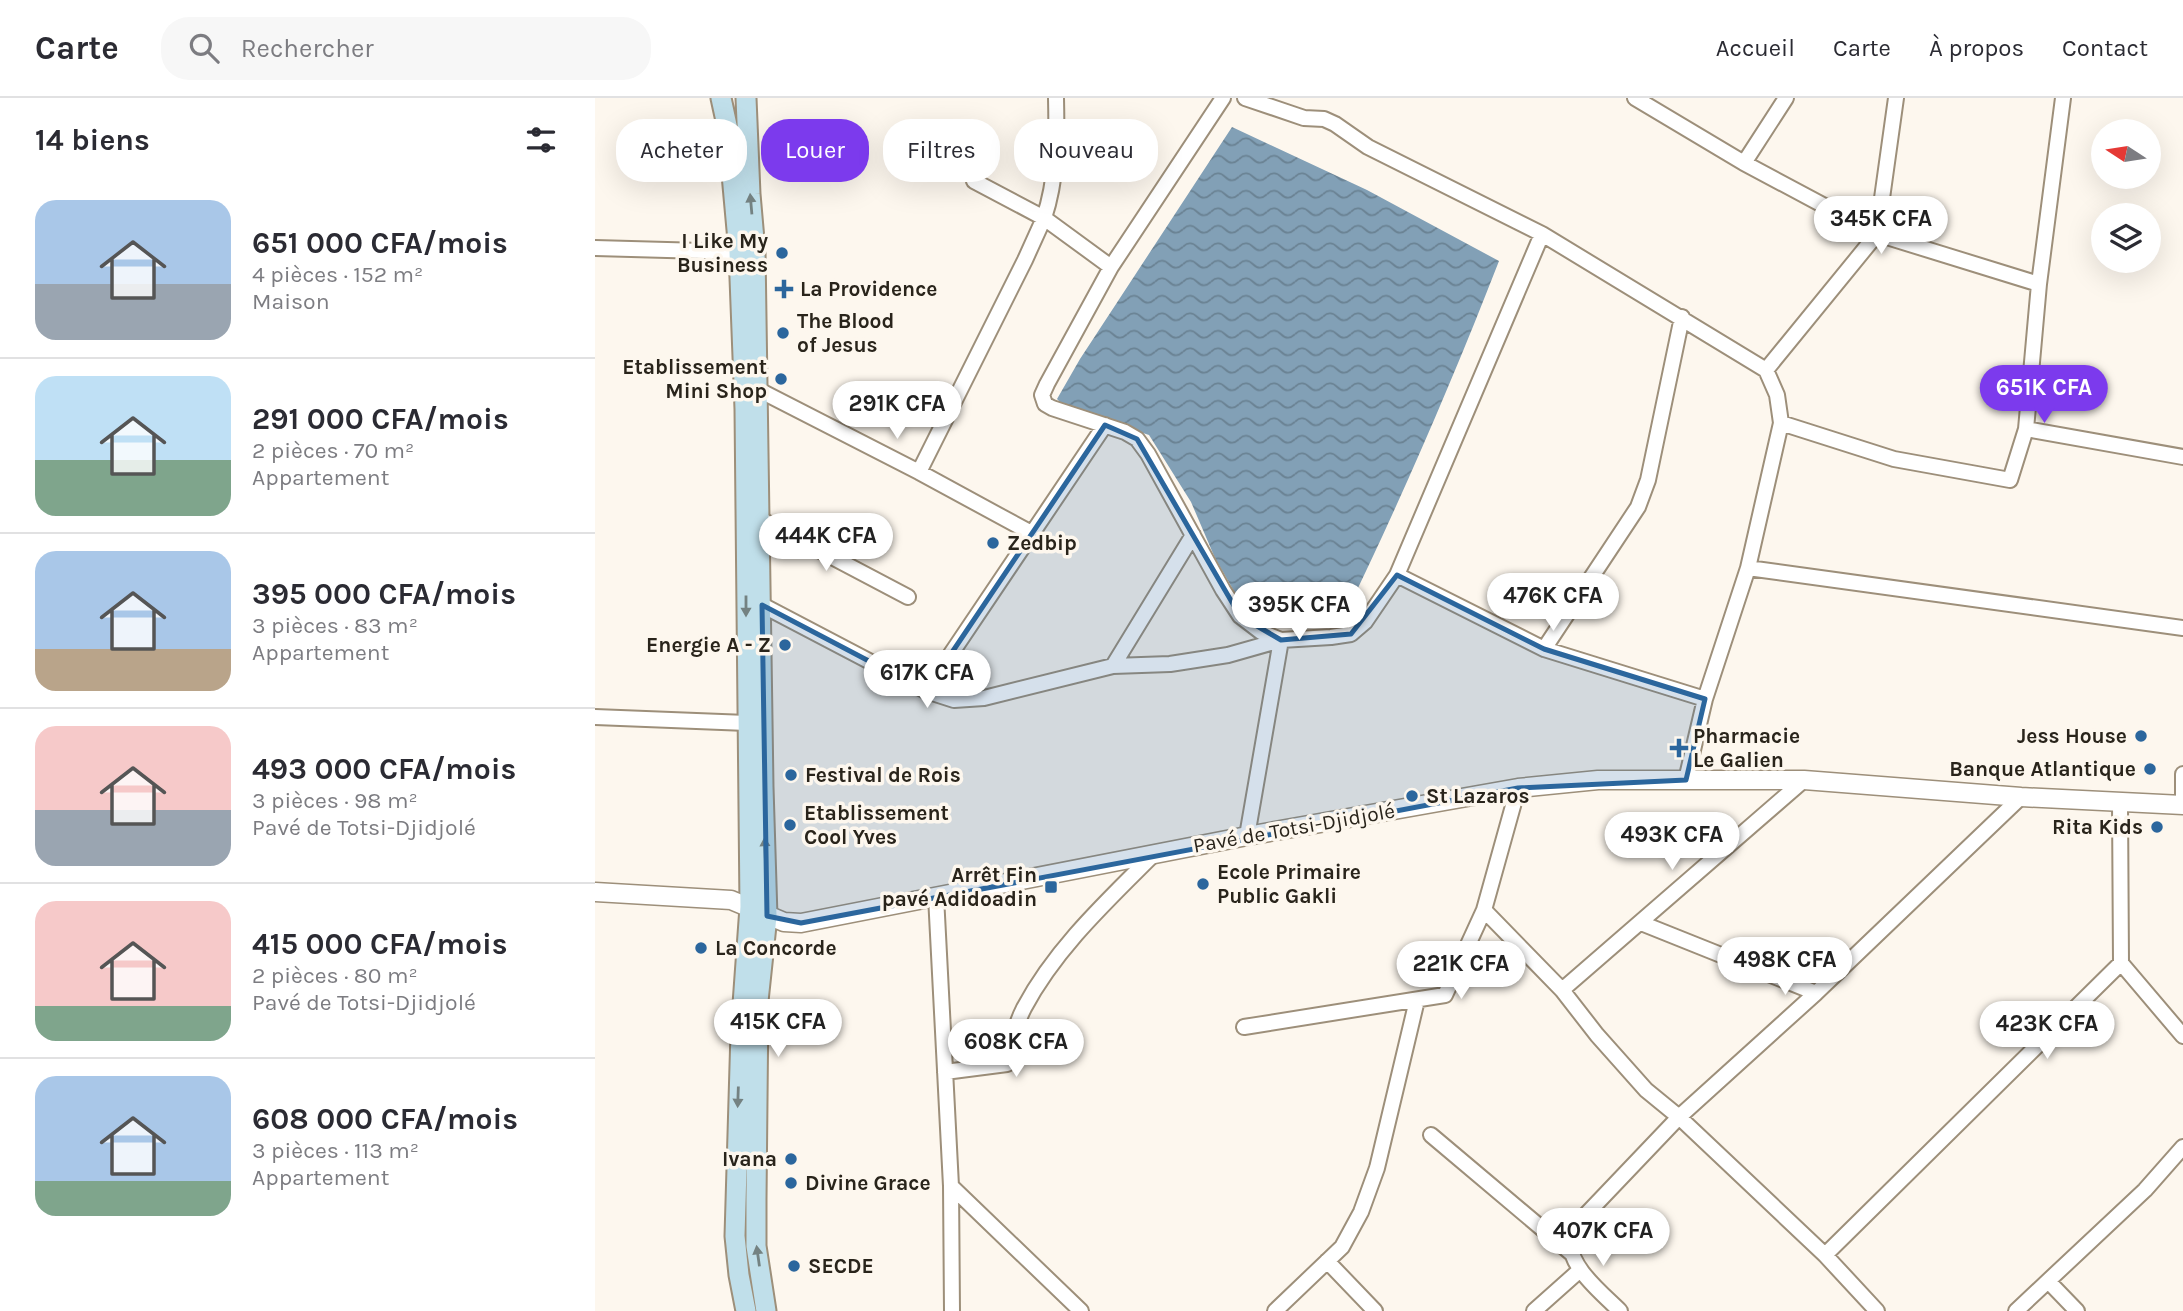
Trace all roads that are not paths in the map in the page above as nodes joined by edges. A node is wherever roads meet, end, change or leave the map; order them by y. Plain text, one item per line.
1 (721, 98) edge
2 (745, 98) edge
3 (1056, 98) edge
4 (1223, 98) edge
5 (1245, 98) edge
6 (1635, 98) edge
7 (1786, 98) edge
8 (1896, 98) edge
9 (2063, 98) edge
10 (1744, 163) junction
11 (976, 182) edge
12 (1044, 218) junction
13 (1542, 234) junction
14 (1877, 234) junction
15 (595, 248) edge
16 (739, 252) junction
17 (1111, 267) junction
18 (2039, 284) junction
19 (1682, 317) junction
20 (1766, 370) junction
21 (751, 386) junction
22 (1781, 423) junction
23 (1105, 425) junction
24 (2026, 429) junction
25 (2183, 457) edge
26 (919, 472) junction
27 (760, 519) junction
28 (1033, 534) junction
29 (1193, 535) junction
30 (1748, 568) junction
31 (1397, 575) junction
32 (908, 597) dead end
33 (762, 605) junction
34 (2183, 628) edge
35 (1281, 640) junction
36 (1544, 649) junction
37 (1114, 666) junction
38 (926, 691) junction
39 (1706, 699) junction
40 (595, 717) edge
41 (747, 723) junction
42 (2183, 774) edge
43 (1686, 780) junction
44 (1804, 780) junction
45 (1517, 788) junction
46 (2021, 797) junction
47 (2120, 803) junction
48 (2182, 806) edge
49 (1247, 836) junction
50 (1155, 853) junction
51 (595, 892) edge
52 (936, 896) junction
53 (1484, 910) junction
54 (758, 912) junction
55 (1641, 923) junction
56 (2122, 963) junction
57 (1562, 989) junction
58 (1816, 993) junction
59 (1417, 1000) junction
60 (1244, 1027) dead end
61 (2183, 1035) edge
62 (945, 1072) junction
63 (1679, 1117) junction
64 (1431, 1135) dead end
65 (2183, 1147) edge
66 (951, 1186) junction
67 (1571, 1253) junction
68 (1825, 1255) junction
69 (1327, 1261) junction
70 (1580, 1270) junction
71 (2048, 1281) junction
72 (745, 1311) edge
73 (766, 1311) edge
74 (951, 1311) edge
75 (1081, 1311) edge
76 (1275, 1311) edge
77 (1375, 1311) edge
78 (1534, 1311) edge
79 (1620, 1311) edge
80 (1877, 1311) edge
81 (2016, 1311) edge
82 (2077, 1311) edge

1 - 16 main road
21 -> 2 main road
3 - 12 street
4 - 17 street
5 - 13 street
6 - 10 street
7 - 10 street
8 - 14 street
9 - 18 street
10 - 14 street
11 - 12 street
12 - 17 street
12 - 26 street
13 - 19 street
13 - 31 street
14 - 18 street
14 - 20 street
15 - 16 street
16 - 21 main road
17 - 23 street
18 - 24 street
19 - 20 street
19 - 36 street
20 - 22 street
21 - 26 street
21 - 27 main road
21 -> 41 main road
22 - 24 street
22 - 30 street
23 - 28 street
23 - 29 street
24 - 25 street
26 - 28 street
27 - 32 street
27 - 33 main road
28 - 38 street
29 - 35 street
29 - 37 street
30 - 34 street
30 - 39 street
31 - 35 street
31 - 36 street
33 - 38 street
54 -> 33 main road
35 - 37 street
35 - 49 street
36 - 39 street
37 - 38 street
39 - 43 street
40 - 41 street
41 - 54 main road
42 - 48 street
43 - 44 street, Pavé de Totsi-Djidjolé
43 - 45 street, Pavé de Totsi-Djidjolé
44 - 46 street, Pavé de Totsi-Djidjolé
44 - 55 street
45 - 49 street, Pavé de Totsi-Djidjolé
45 - 53 street
46 - 47 street, Pavé de Totsi-Djidjolé
46 - 58 street
47 - 48 street, Pavé de Totsi-Djidjolé
47 - 56 street
49 - 50 street, Pavé de Totsi-Djidjolé
50 - 52 street, Pavé de Totsi-Djidjolé
50 - 62 street
51 - 54 street, Pavé de Totsi-Djidjolé
52 - 54 street, Pavé de Totsi-Djidjolé
52 - 62 street
53 - 57 street
53 - 59 street
54 -> 72 main road
73 -> 54 main road
55 - 57 street
55 - 58 street
56 - 61 street
56 - 68 street
57 - 63 street
58 - 63 street
59 - 60 street
59 - 69 street
62 - 66 street
63 - 67 street
63 - 68 street
64 - 67 street
65 - 71 street
66 - 74 street
66 - 75 street
67 - 70 street
68 - 80 street
69 - 76 street
69 - 77 street
70 - 78 street
70 - 79 street
71 - 81 street
71 - 82 street

